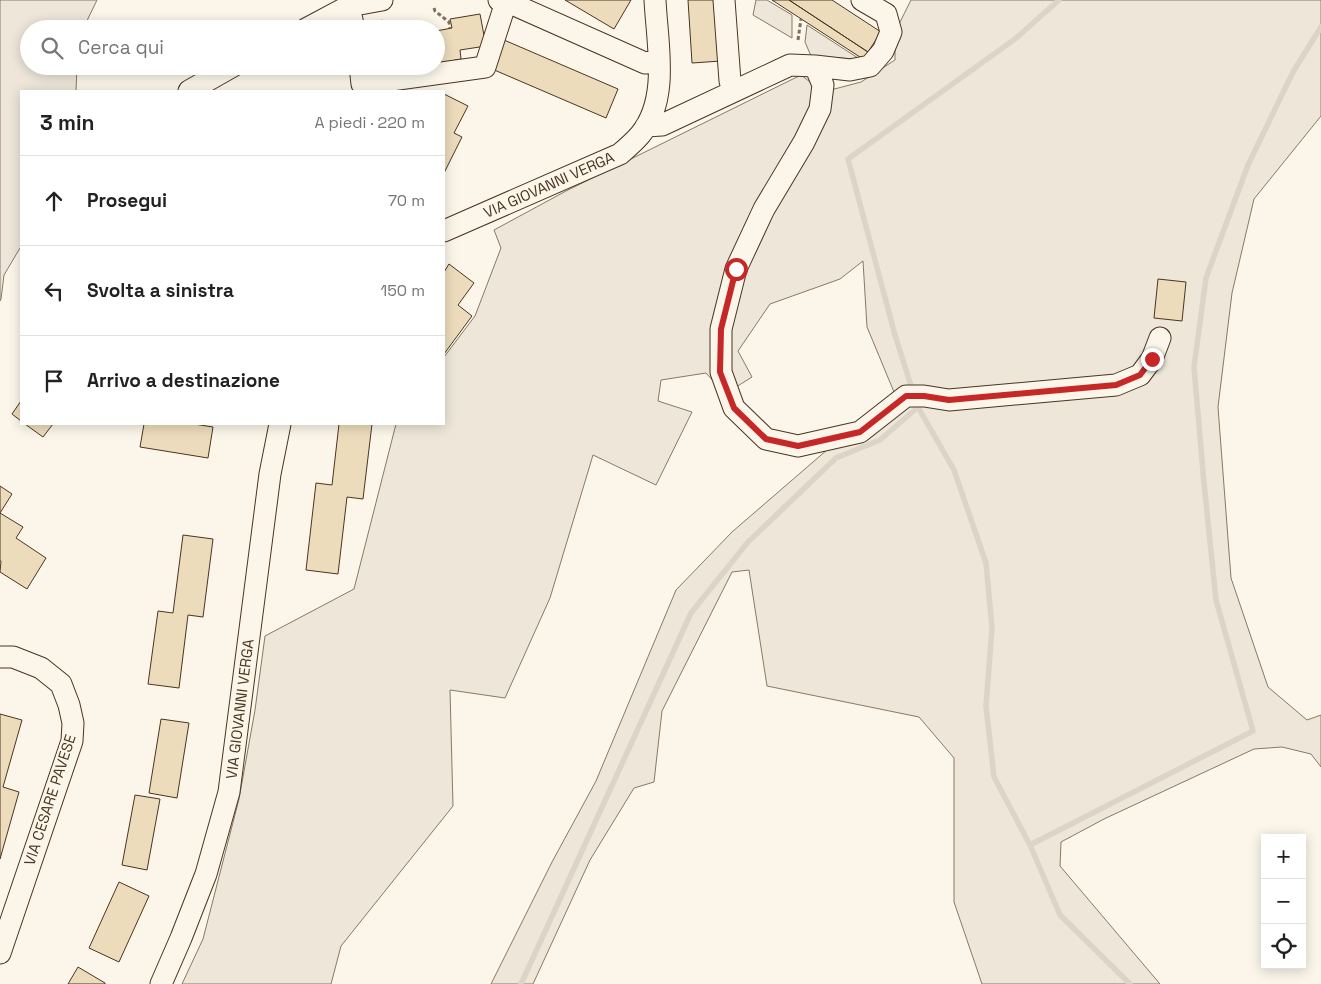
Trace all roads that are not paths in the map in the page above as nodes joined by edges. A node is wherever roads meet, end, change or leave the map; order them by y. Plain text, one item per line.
1 (655, 0) edge
2 (724, 0) edge
3 (862, 0) edge
4 (503, 1) edge
5 (349, 6) junction
6 (380, 8) edge
7 (323, 20) edge
8 (352, 20) edge
9 (659, 61) junction
10 (815, 66) junction
11 (445, 73) edge
12 (217, 75) edge
13 (361, 75) edge
14 (427, 75) edge
15 (191, 90) edge
16 (734, 91) junction
17 (646, 126) junction
18 (445, 232) edge
19 (1160, 338) dead end
20 (280, 425) edge
21 (0, 657) edge
22 (0, 953) edge
23 (161, 984) edge

1 - 9 street, VIA GIOVANNI VERGA
2 - 16 street
3 - 10 street
4 - 9 street
4 - 11 street
5 - 6 street
5 - 7 street
5 - 8 street
9 - 17 street, VIA GIOVANNI VERGA
10 - 16 street
10 - 19 street
12 - 15 street
13 - 14 street
16 - 17 street
17 - 18 street, VIA GIOVANNI VERGA
20 - 23 street, VIA GIOVANNI VERGA
21 - 22 street, VIA CESARE PAVESE

